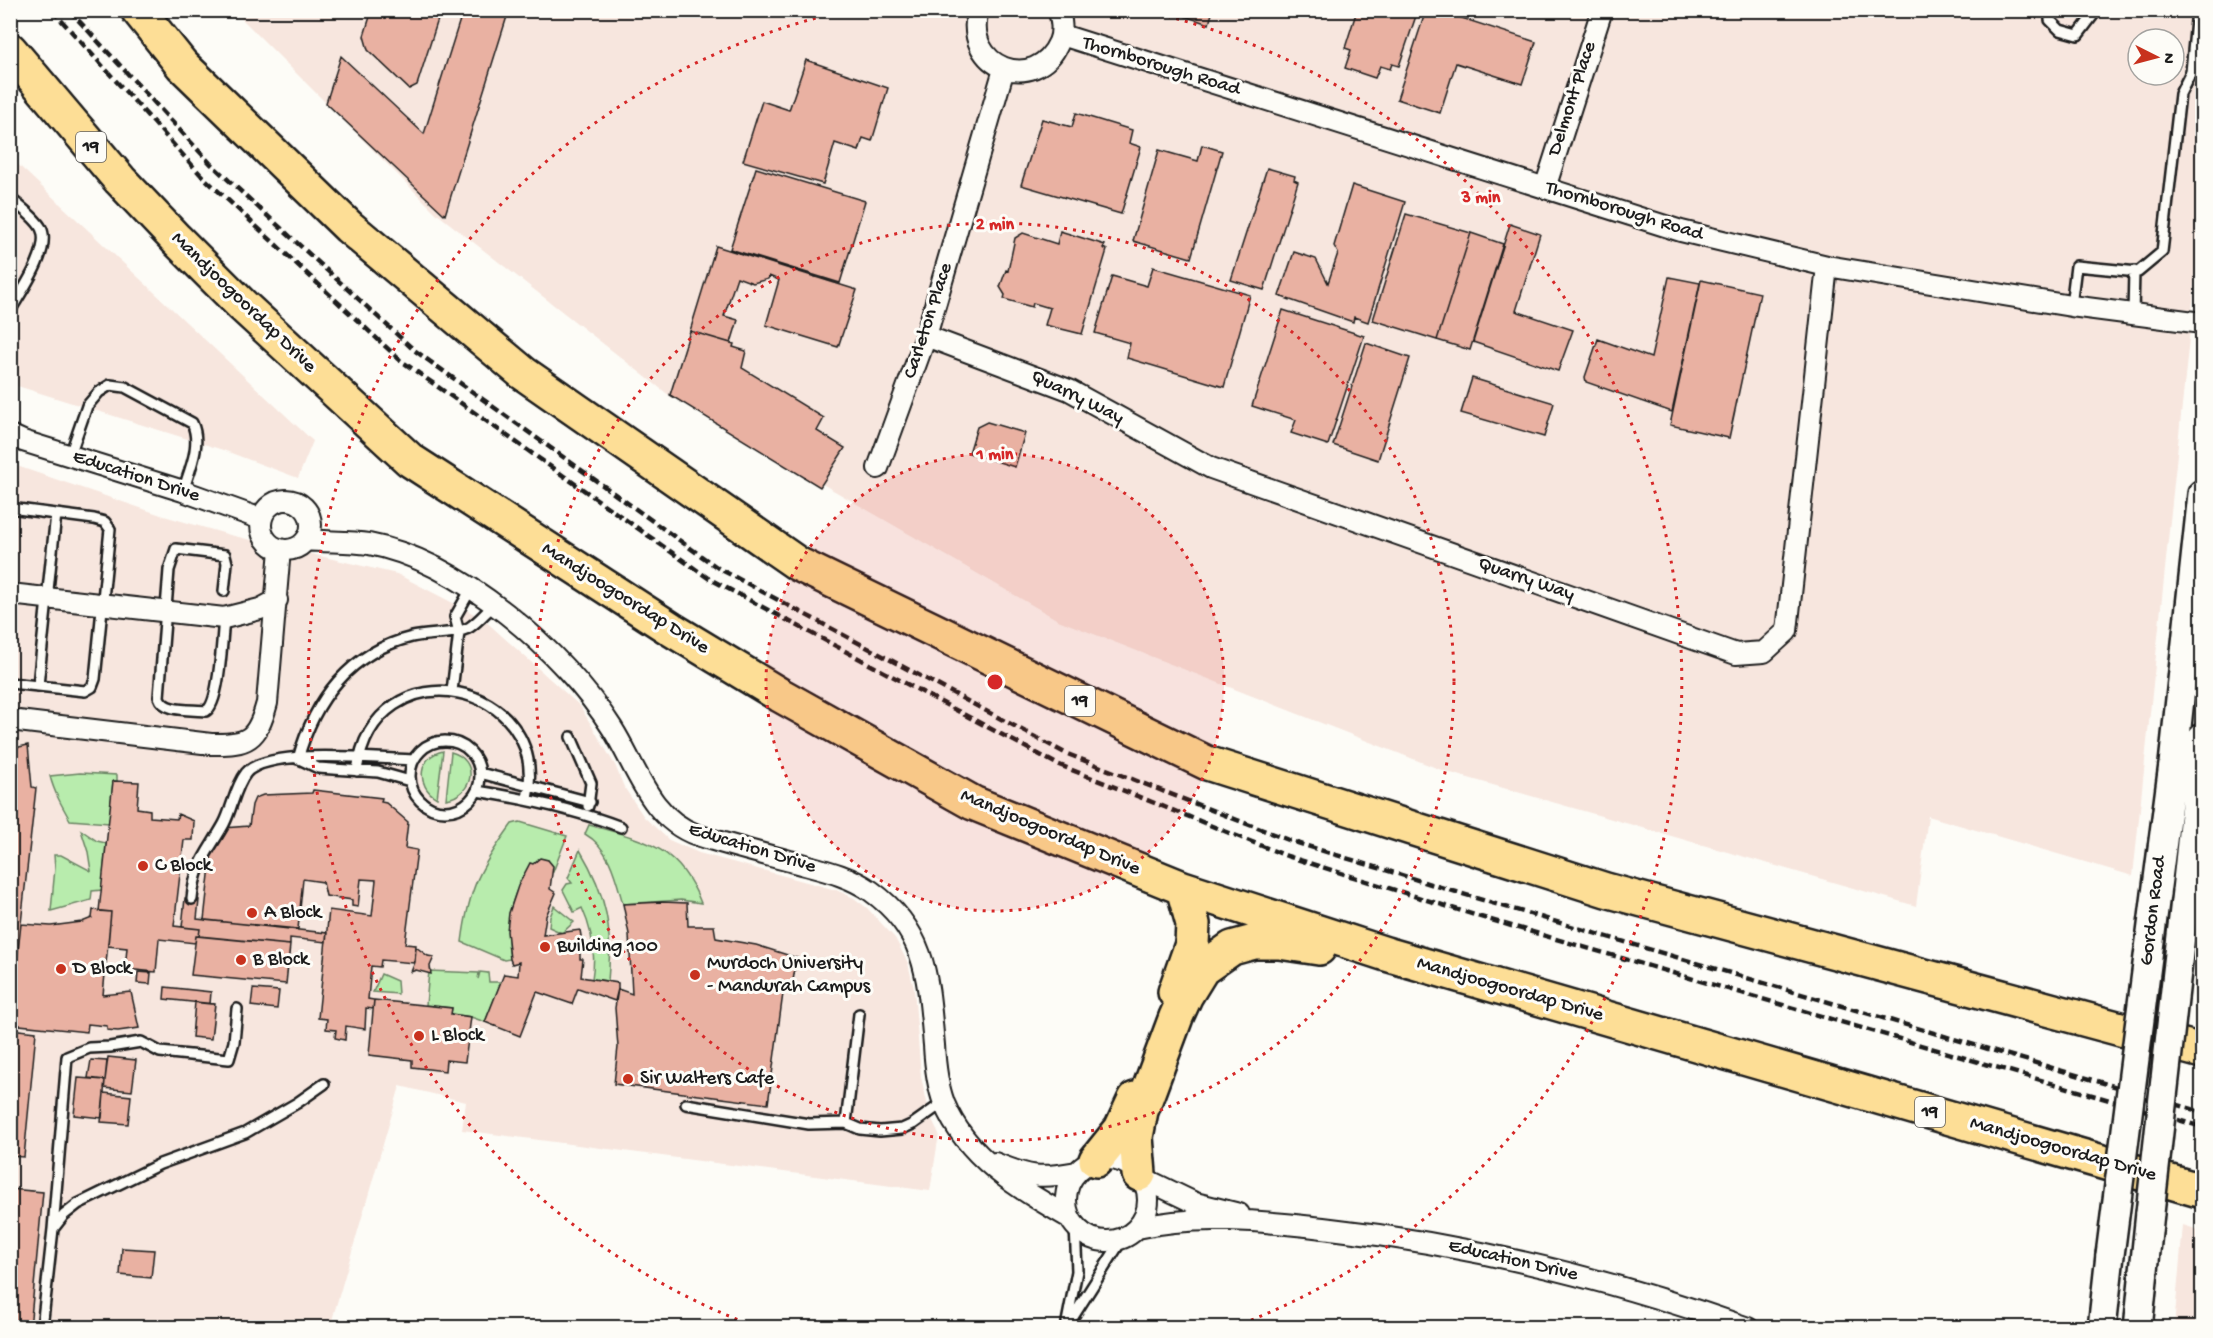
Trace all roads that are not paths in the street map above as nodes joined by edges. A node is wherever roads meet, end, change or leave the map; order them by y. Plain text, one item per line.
1 (138, 10) edge
2 (1058, 10) edge
3 (1602, 10) edge
4 (2051, 10) edge
5 (2097, 10) edge
6 (2197, 10) edge
7 (976, 11) edge
8 (1062, 35) junction
9 (10, 50) edge
10 (1004, 69) junction
11 (1545, 188) junction
12 (10, 198) edge
13 (1827, 266) junction
14 (2134, 271) junction
15 (2071, 306) junction
16 (10, 311) edge
17 (2133, 315) junction
18 (2202, 323) edge
19 (926, 336) junction
20 (10, 435) edge
21 (70, 455) junction
22 (878, 468) dead end
23 (183, 491) junction
24 (2202, 494) edge
25 (10, 508) edge
26 (56, 514) junction
27 (261, 519) junction
28 (306, 540) junction
29 (280, 549) junction
30 (471, 589) junction
31 (224, 591) dead end
32 (10, 594) edge
33 (48, 598) junction
34 (277, 600) junction
35 (102, 604) junction
36 (494, 605) junction
37 (165, 611) junction
38 (224, 618) junction
39 (459, 632) junction
40 (10, 682) edge
41 (38, 686) junction
42 (452, 691) junction
43 (10, 720) edge
44 (571, 737) dead end
45 (2202, 738) edge
46 (359, 758) junction
47 (298, 759) junction
48 (413, 760) junction
49 (357, 771) junction
50 (480, 773) junction
51 (410, 782) junction
52 (529, 787) junction
53 (477, 791) junction
54 (526, 799) junction
55 (590, 802) junction
56 (585, 813) junction
57 (621, 827) dead end
58 (1183, 888) junction
59 (192, 899) dead end
60 (1386, 954) junction
61 (237, 1009) dead end
62 (859, 1014) dead end
63 (2202, 1051) edge
64 (324, 1084) dead end
65 (944, 1102) junction
66 (686, 1104) dead end
67 (846, 1123) junction
68 (984, 1159) junction
69 (1086, 1166) junction
70 (1140, 1176) junction
71 (2202, 1191) edge
72 (1072, 1222) junction
73 (1273, 1222) junction
74 (53, 1229) junction
75 (1130, 1233) junction
76 (42, 1328) edge
77 (1066, 1328) edge
78 (1748, 1328) edge
79 (2102, 1328) edge
80 (2138, 1328) edge

1 - 63 highway, 19
2 - 8 street
3 - 11 street, Delmont Place
4 - 5 lane
6 - 14 lane
7 - 10 street
8 - 10 street
8 - 11 street, Thornborough Road
9 - 58 highway, Mandjoogoordap Drive / 19
10 - 19 street, Carleton Place
11 - 13 street, Thornborough Road
12 - 16 lane
13 - 15 street, Thornborough Road
13 - 19 street, Quarry Way
14 - 15 lane
14 - 17 lane
15 - 17 street, Thornborough Road
17 - 18 street, Thornborough Road
19 - 22 street, Carleton Place
20 - 21 street, Education Drive
21 - 23 street, Education Drive
21 - 23 lane
23 - 27 street, Education Drive
24 - 79 main road, Gordon Road, bridge
25 - 26 lane
26 - 33 lane
26 - 35 lane
27 - 28 street
27 - 29 street
28 - 29 street
28 - 30 street, Education Drive
29 - 34 street
30 - 36 street, Education Drive
30 - 39 lane
31 - 37 lane
32 - 33 street
33 - 35 street
33 - 41 lane
34 - 38 street
34 - 43 street
35 - 37 street
35 - 41 lane
36 - 39 lane
36 - 65 street, Education Drive
37 - 38 street
37 - 38 lane
39 - 42 lane
39 - 47 lane
40 - 41 lane
42 - 46 lane
42 - 52 lane
44 - 55 lane
45 - 80 main road, Gordon Road, bridge
46 - 47 lane
46 - 48 lane
46 - 49 lane
47 - 49 lane
47 - 59 lane
48 - 50 lane
48 - 51 lane
49 - 51 lane
50 - 52 lane
50 - 53 lane
51 - 53 lane
52 - 54 lane
52 - 55 lane
53 - 54 lane
54 - 56 lane
55 - 56 lane
56 - 57 lane
58 - 60 highway, Mandjoogoordap Drive / 19
58 - 69 highway
60 - 70 highway
60 - 71 highway, Mandjoogoordap Drive / 19
61 - 74 lane
62 - 67 lane
64 - 74 lane
65 - 67 lane
65 - 68 street, Education Drive
66 - 67 lane
68 - 69 street, Education Drive
68 - 72 street, Education Drive
69 - 70 street
69 - 72 street
70 - 73 street, Education Drive
70 - 75 street
72 - 75 street
72 - 77 lane
73 - 75 street, Education Drive
73 - 78 street, Education Drive
74 - 76 lane
75 - 77 lane

